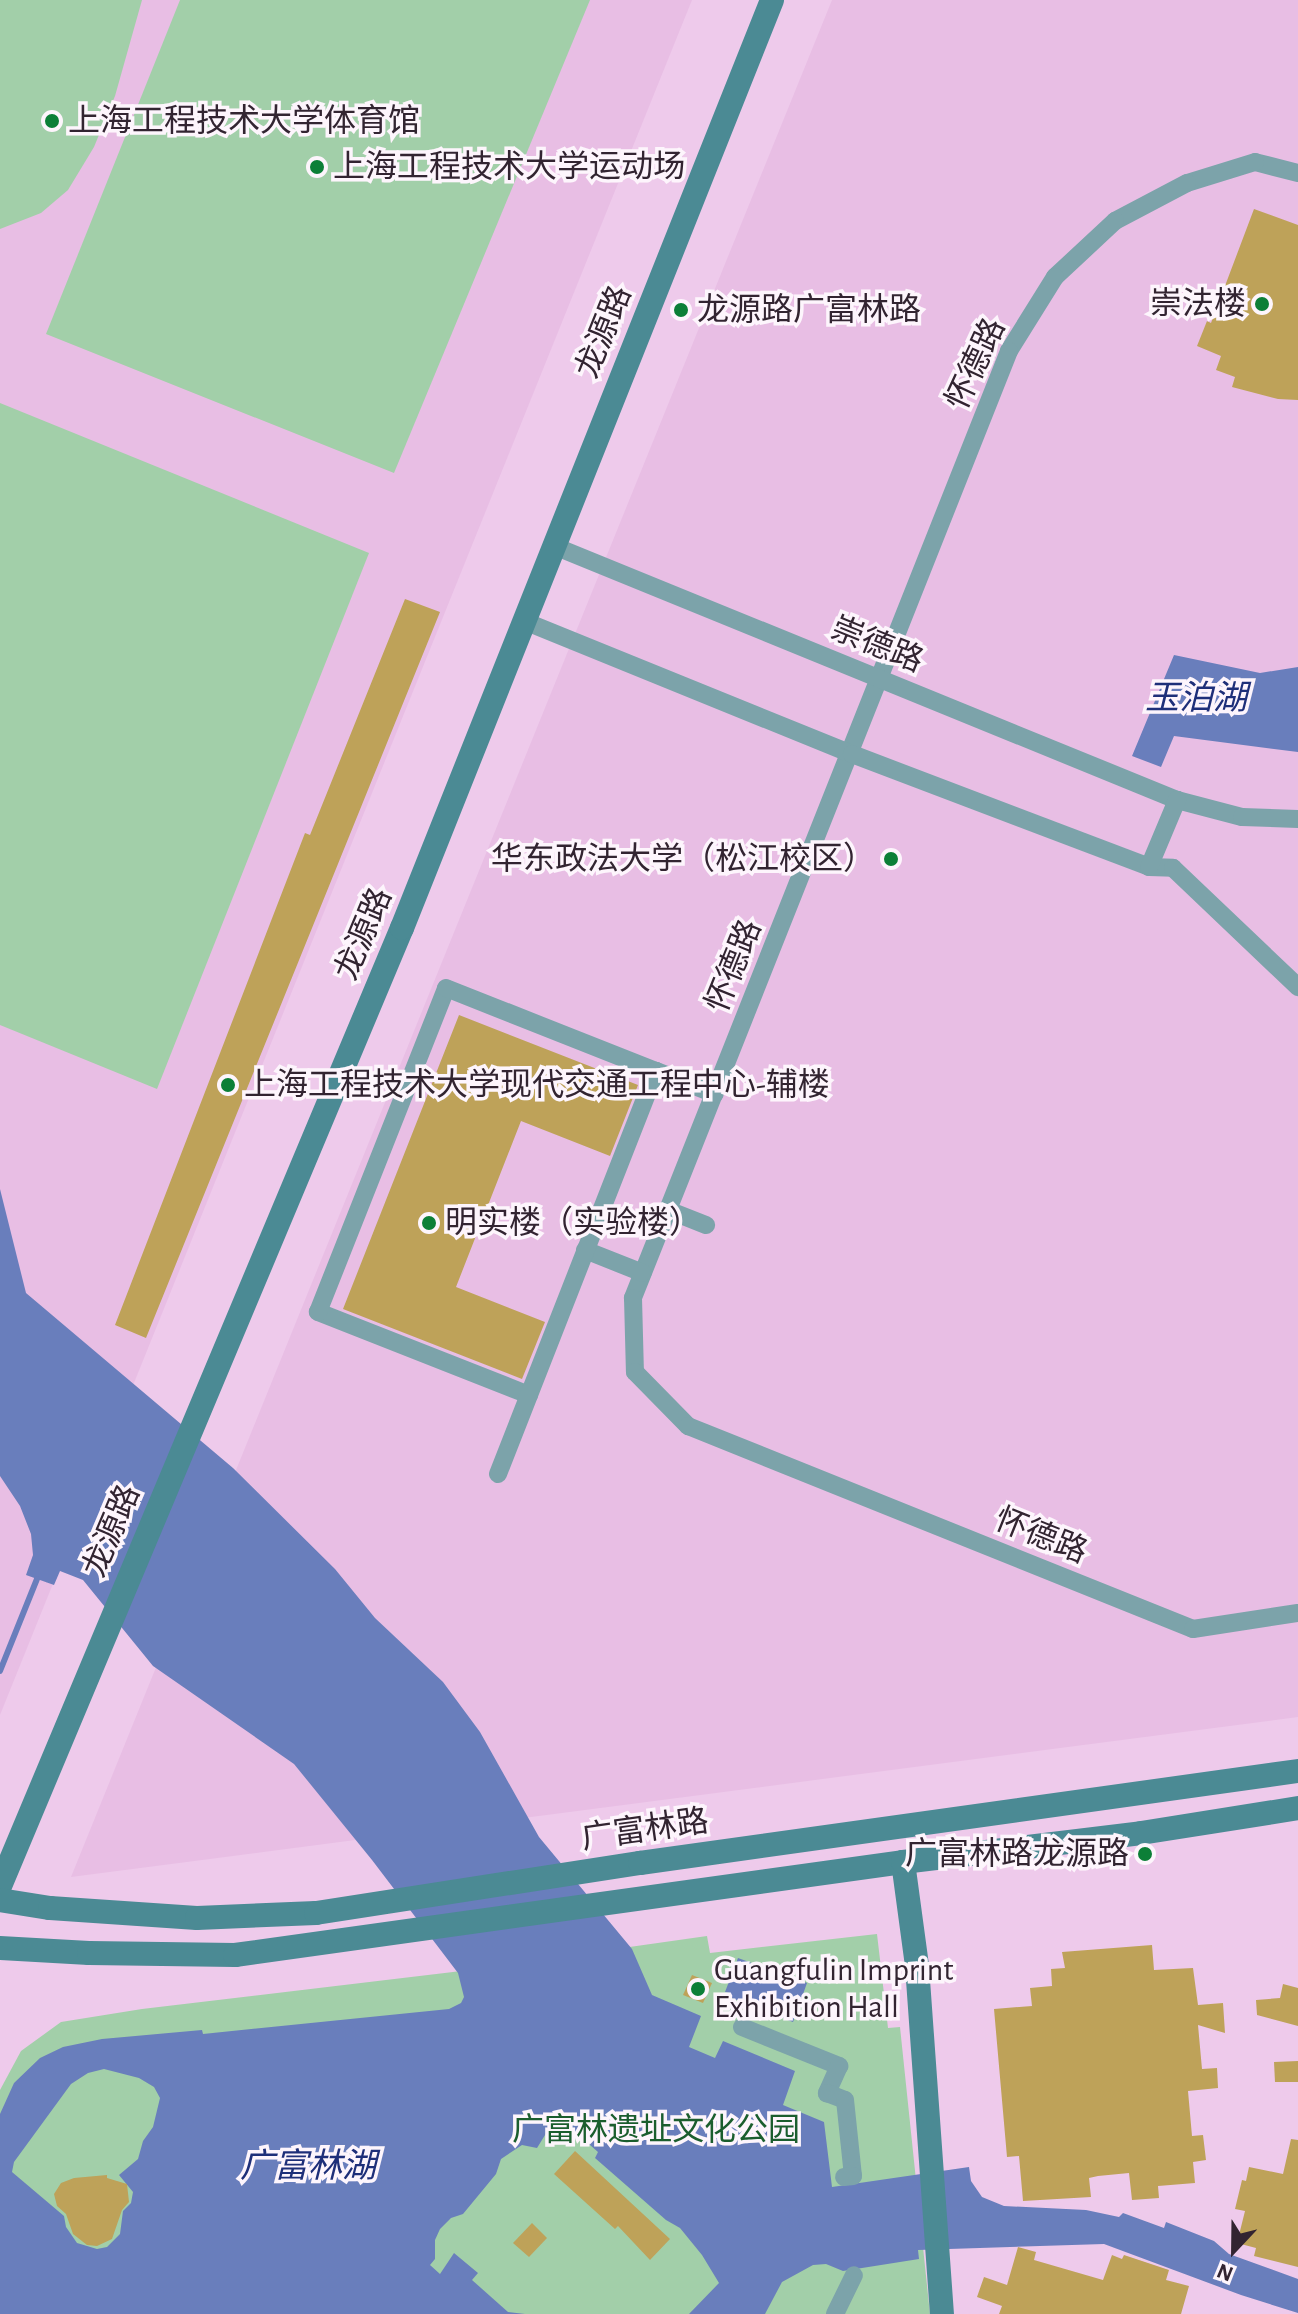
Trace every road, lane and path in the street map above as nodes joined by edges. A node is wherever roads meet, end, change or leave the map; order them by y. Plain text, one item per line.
1 (772, 0) edge
2 (1298, 173) edge
3 (554, 546) junction
4 (524, 621) junction
5 (881, 679) junction
6 (852, 754) junction
7 (1177, 800) junction
8 (1298, 819) edge
9 (1149, 867) junction
10 (1298, 987) edge
11 (656, 1071) junction
12 (715, 1094) junction
13 (668, 1210) junction
14 (706, 1225) dead end
15 (585, 1250) junction
16 (643, 1273) junction
17 (529, 1395) junction
18 (498, 1474) dead end
19 (1298, 1613) edge
20 (1298, 1771) edge
21 (1298, 1808) edge
22 (903, 1862) junction
23 (0, 1886) edge
24 (0, 1900) edge
25 (0, 1948) edge
26 (742, 2027) dead end
27 (844, 2177) dead end
28 (854, 2275) dead end
29 (835, 2314) edge
30 (942, 2314) edge

1 - 3 main road, 龙源路
2 - 5 street, 怀德路
3 - 4 main road, 龙源路
3 - 5 street, 崇德路
4 - 6 street
4 - 23 main road, 龙源路
5 - 6 street, 怀德路
5 - 7 street, 崇德路
6 - 9 street
6 - 12 street, 怀德路
7 - 8 street, 崇德路
7 - 9 street
9 - 10 street
11 - 12 street
11 - 15 street
11 - 17 street
12 - 13 street, 怀德路
13 - 14 street
13 - 16 street, 怀德路
15 - 16 street
15 - 17 street
16 - 19 street, 怀德路
17 - 18 street
20 - 24 main road, 广富林路
21 - 22 main road
22 - 25 main road
22 - 30 main road
26 - 27 street
28 - 29 street

